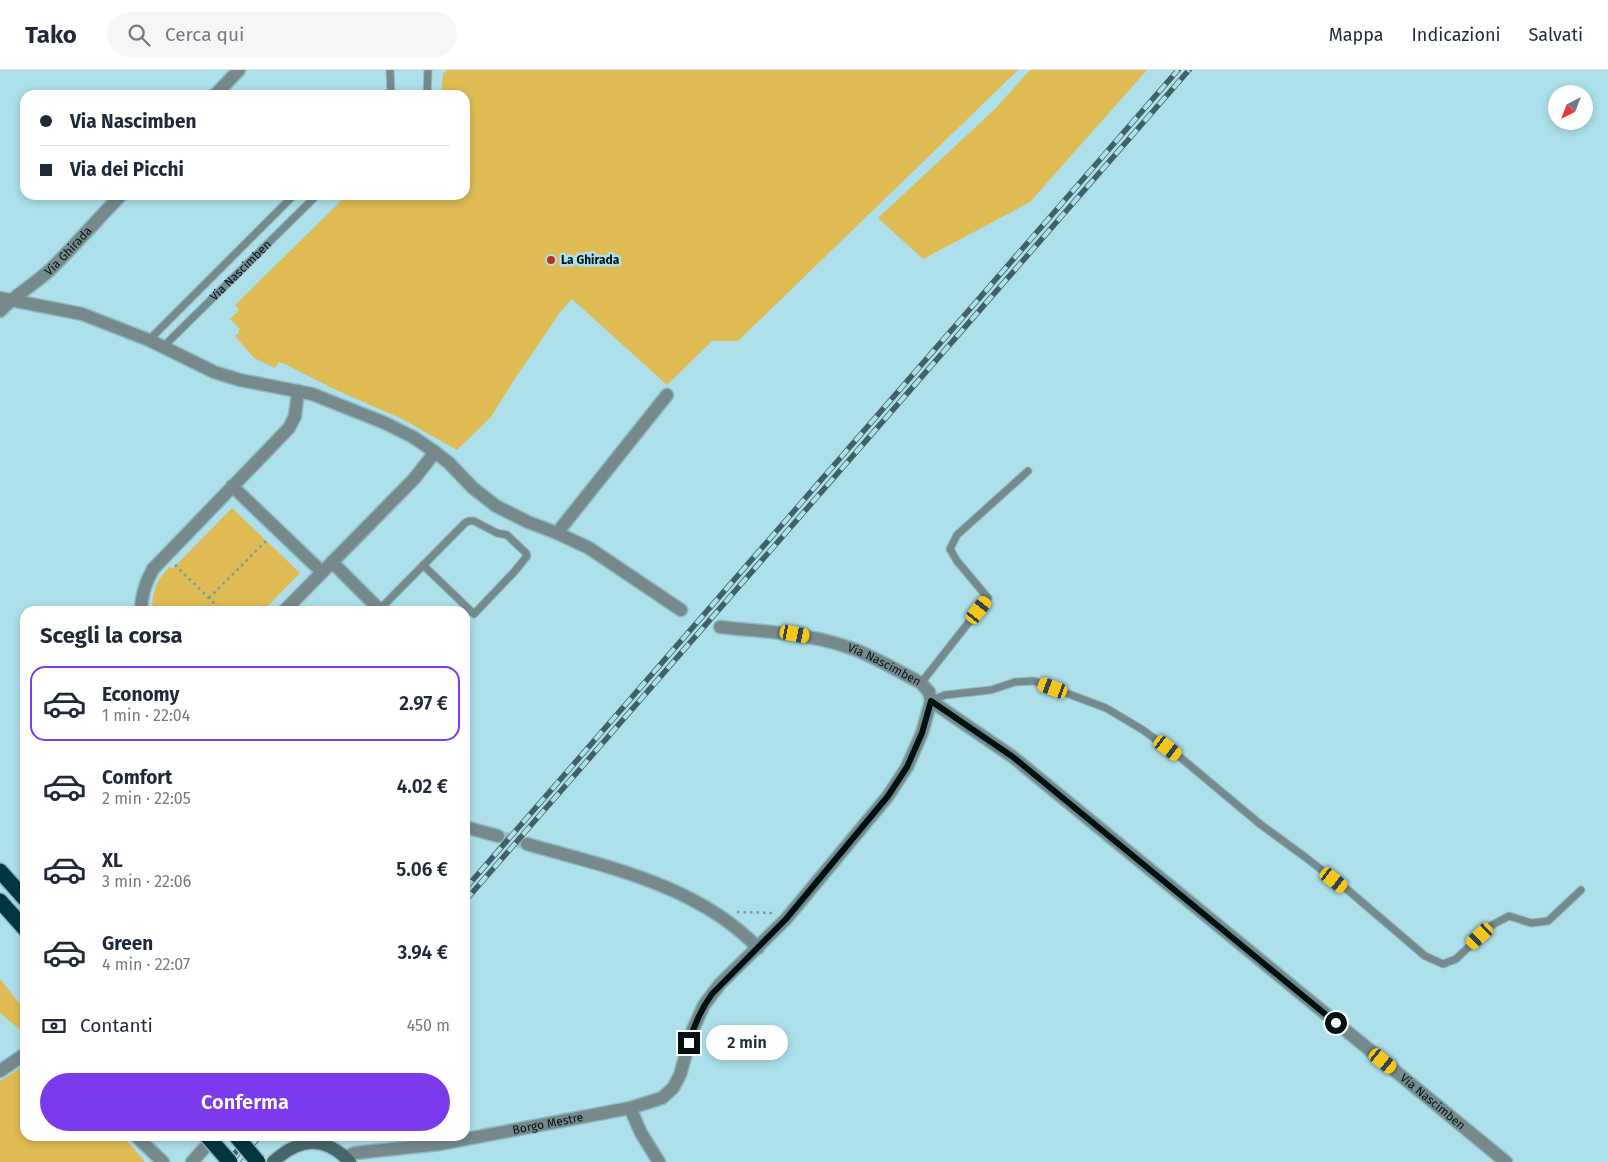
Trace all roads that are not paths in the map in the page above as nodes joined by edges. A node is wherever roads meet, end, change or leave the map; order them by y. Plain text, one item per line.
1 (239, 70) edge
2 (390, 70) edge
3 (428, 70) edge
4 (220, 90) edge
5 (391, 90) edge
6 (427, 90) edge
7 (116, 200) edge
8 (289, 200) edge
9 (312, 200) edge
10 (5, 299) edge
11 (0, 311) edge
12 (149, 340) junction
13 (163, 347) junction
14 (298, 391) junction
15 (667, 395) dead end
16 (435, 452) junction
17 (1028, 471) dead end
18 (232, 486) junction
19 (557, 533) junction
20 (332, 562) junction
21 (423, 565) junction
22 (322, 572) junction
23 (141, 606) edge
24 (289, 606) edge
25 (375, 606) edge
26 (385, 606) edge
27 (466, 606) edge
28 (470, 610) edge
29 (681, 610) dead end
30 (720, 627) dead end
31 (921, 683) junction
32 (931, 701) junction
33 (470, 828) edge
34 (498, 836) tunnel mouth
35 (527, 844) tunnel mouth
36 (0, 871) edge
37 (1581, 890) dead end
38 (20, 893) edge
39 (0, 901) edge
40 (20, 923) edge
41 (758, 948) junction
42 (20, 1058) edge
43 (0, 1072) edge
44 (630, 1108) junction
45 (470, 1138) edge
46 (141, 1141) edge
47 (211, 1141) edge
48 (211, 1141) edge
49 (240, 1141) edge
50 (456, 1141) edge
51 (402, 1142) edge
52 (348, 1160) edge
53 (163, 1162) edge
54 (192, 1162) edge
55 (230, 1162) edge
56 (258, 1162) edge
57 (273, 1162) edge
58 (659, 1162) edge
59 (1506, 1162) edge

1 - 4 street
2 - 5 lane
3 - 6 lane
7 - 10 street, Via Ghirada
8 - 12 lane, Via Nascimben
9 - 13 lane, Via Nascimben
10 - 11 street, Via Ghirada
10 - 12 street
12 - 13 street
13 - 14 street
14 - 16 street
14 - 18 street
15 - 19 street
16 - 19 street
16 - 20 street
17 - 31 lane
18 - 22 street
18 - 23 street
19 - 29 street
20 - 22 street
20 - 25 street
21 - 26 lane
21 - 27 lane
21 - 28 lane
22 - 24 street
30 - 31 street, Via Nascimben
31 - 32 street, Via Nascimben
32 - 37 lane
32 - 41 street, Borgo Mestre
32 - 59 street, Via Nascimben
33 - 34 street
35 - 41 street
36 - 38 highway
39 - 40 highway
41 - 44 street, Borgo Mestre
42 - 43 street
44 - 45 street, Borgo Mestre
44 - 58 street
46 - 53 street
47 - 55 highway, bridge
48 - 54 street
49 - 56 highway, bridge
50 - 51 street, Borgo Mestre
51 - 52 street, Borgo Mestre
52 - 57 street

